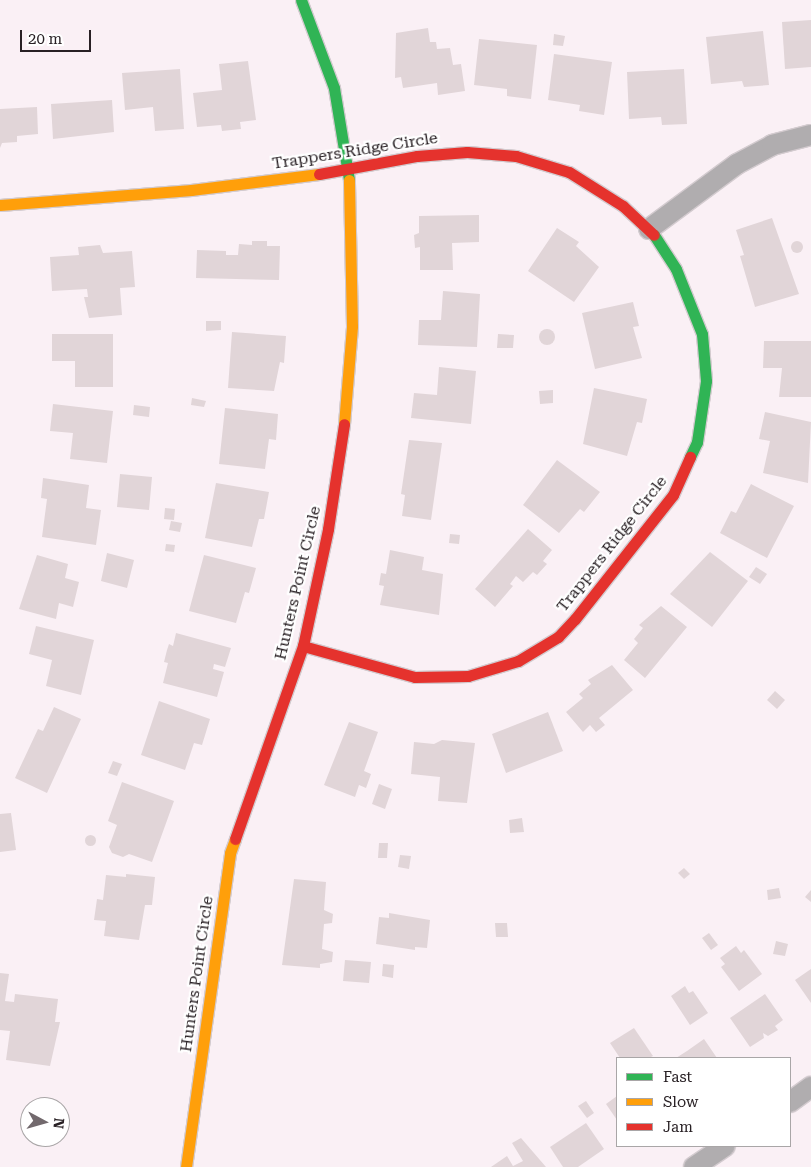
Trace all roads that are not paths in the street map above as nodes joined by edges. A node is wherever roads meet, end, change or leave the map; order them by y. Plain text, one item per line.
1 (301, 0) edge
2 (811, 135) edge
3 (348, 169) junction
4 (0, 205) edge
5 (648, 229) junction
6 (303, 646) junction
7 (811, 1087) edge
8 (791, 1101) edge
9 (724, 1147) edge
10 (186, 1167) edge
11 (694, 1167) edge

1 - 3 street, Hunters Point Circle
2 - 5 street
3 - 4 street, Trappers Ridge Circle
3 - 5 street, Trappers Ridge Circle
3 - 6 street, Hunters Point Circle
5 - 6 street, Trappers Ridge Circle
6 - 10 street, Hunters Point Circle
7 - 8 street
9 - 11 street

